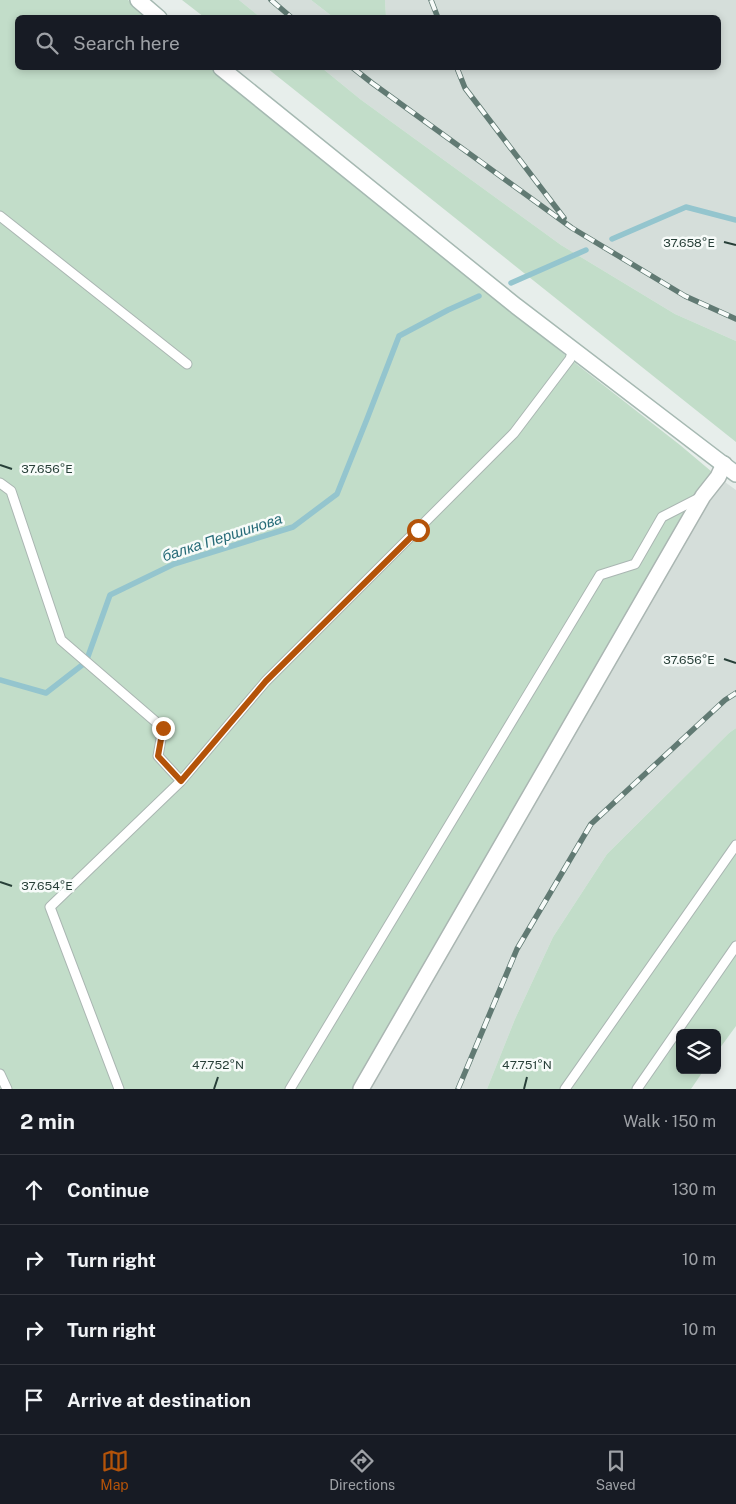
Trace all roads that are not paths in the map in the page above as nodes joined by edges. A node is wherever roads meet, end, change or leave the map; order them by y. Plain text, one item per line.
1 (138, 0) edge
2 (156, 15) edge
3 (223, 70) edge
4 (0, 216) edge
5 (573, 349) junction
6 (187, 364) dead end
7 (724, 464) junction
8 (736, 474) edge
9 (0, 483) edge
10 (704, 496) junction
11 (181, 781) junction
12 (736, 845) edge
13 (736, 946) edge
14 (0, 1074) edge
15 (7, 1089) edge
16 (118, 1089) edge
17 (290, 1089) edge
18 (361, 1089) edge
19 (565, 1089) edge
20 (637, 1089) edge

1 - 2 street
3 - 5 street
4 - 6 lane
5 - 7 street
5 - 11 lane
7 - 8 street
7 - 10 street
9 - 11 lane
10 - 17 lane
10 - 18 street
11 - 16 lane
12 - 19 lane
13 - 20 lane
14 - 15 lane

